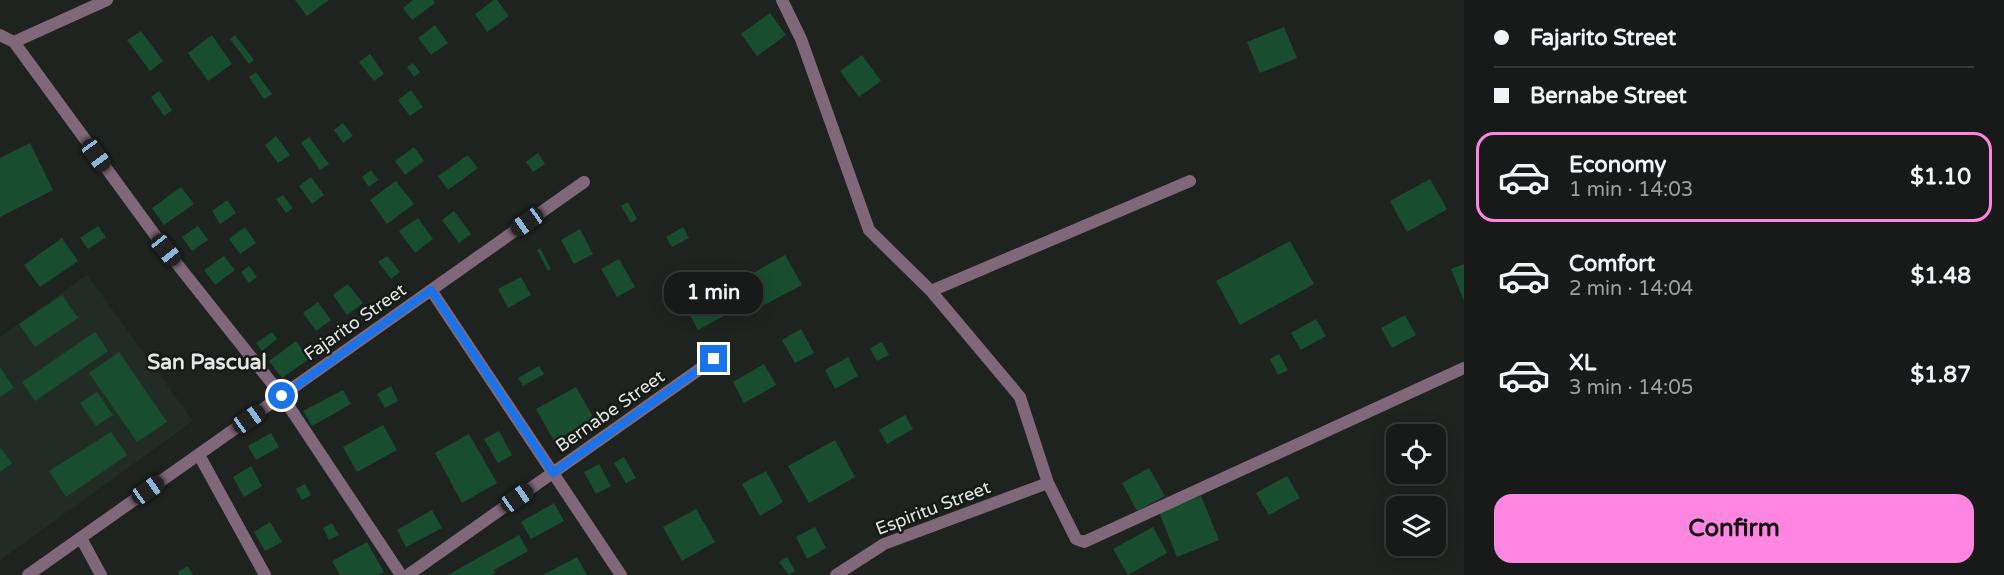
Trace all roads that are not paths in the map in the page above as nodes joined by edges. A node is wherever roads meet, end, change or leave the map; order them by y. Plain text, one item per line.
1 (107, 0) edge
2 (782, 0) edge
3 (0, 35) edge
4 (14, 42) junction
5 (1190, 181) dead end
6 (584, 182) dead end
7 (431, 290) junction
8 (931, 291) junction
9 (714, 359) dead end
10 (1464, 368) edge
11 (282, 396) junction
12 (199, 455) junction
13 (553, 473) junction
14 (1048, 483) junction
15 (81, 538) junction
16 (28, 575) edge
17 (101, 575) edge
18 (266, 575) edge
19 (401, 575) edge
20 (408, 575) edge
21 (621, 575) edge
22 (836, 575) edge

1 - 4 street
2 - 8 street
3 - 4 street
4 - 11 street
5 - 8 street
6 - 7 street, Fajarito Street
7 - 11 street, Fajarito Street
7 - 13 street
8 - 14 street
9 - 13 street, Bernabe Street
10 - 14 street
11 - 12 street, Fajarito Street
11 - 19 street
12 - 15 street, Fajarito Street
12 - 18 street
13 - 20 street, Bernabe Street
13 - 21 street
14 - 22 street, Espiritu Street
15 - 16 street, Fajarito Street
15 - 17 street

